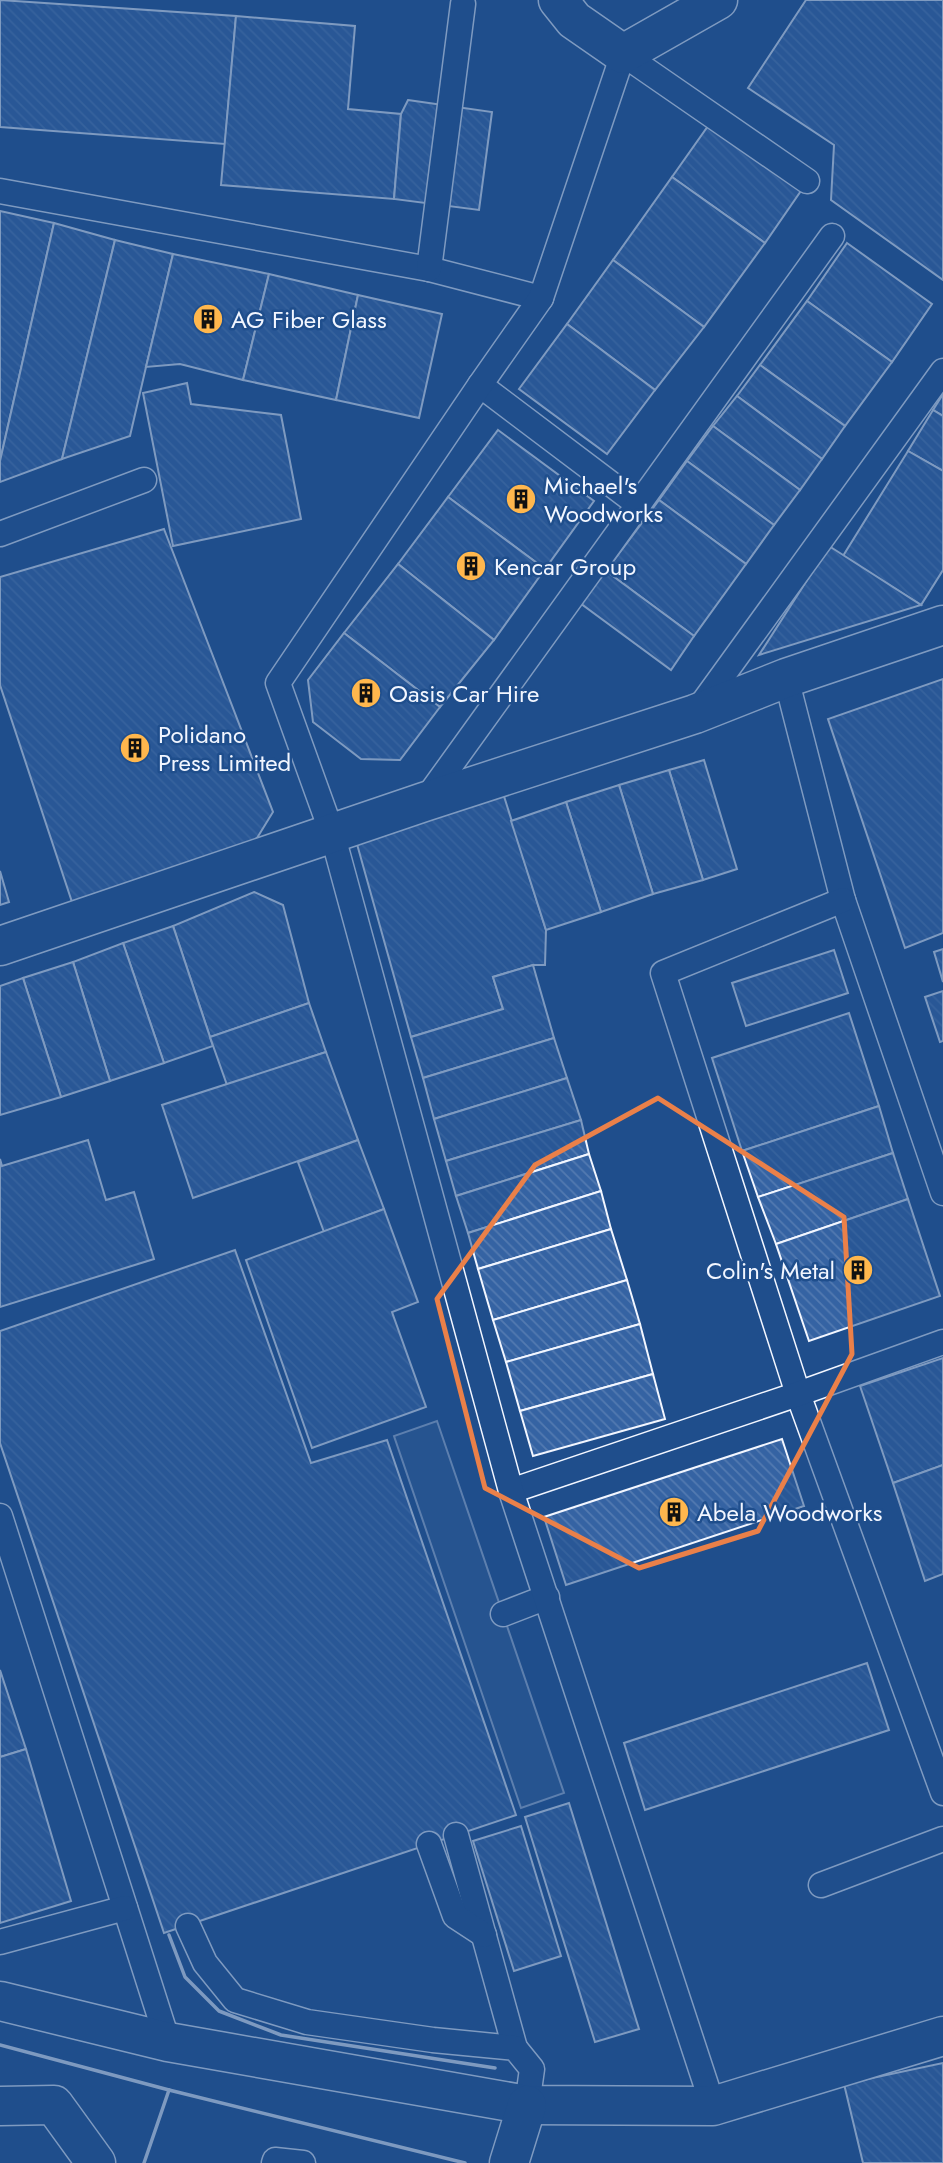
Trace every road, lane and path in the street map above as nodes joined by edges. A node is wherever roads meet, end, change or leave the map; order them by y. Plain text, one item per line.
1 (558, 0) edge
2 (718, 0) edge
3 (463, 4) dead end
4 (623, 54) junction
5 (807, 181) dead end
6 (0, 191) edge
7 (832, 236) dead end
8 (429, 270) junction
9 (541, 298) junction
10 (943, 371) edge
11 (480, 385) junction
12 (144, 480) dead end
13 (639, 505) junction
14 (0, 534) edge
15 (943, 625) edge
16 (786, 678) junction
17 (695, 714) junction
18 (424, 802) junction
19 (332, 833) junction
20 (843, 900) junction
21 (0, 946) edge
22 (943, 1193) edge
23 (943, 1342) edge
24 (798, 1394) junction
25 (512, 1491) junction
26 (0, 1516) edge
27 (547, 1597) junction
28 (503, 1614) dead end
29 (943, 1793) edge
30 (456, 1835) dead end
31 (943, 1839) edge
32 (429, 1844) dead end
33 (821, 1885) dead end
34 (125, 1908) junction
35 (188, 1926) dead end
36 (484, 1936) junction
37 (0, 1942) edge
38 (0, 2001) edge
39 (943, 2036) edge
40 (168, 2042) junction
41 (515, 2048) junction
42 (527, 2105) junction
43 (0, 2106) edge
44 (713, 2106) junction
45 (96, 2163) edge
46 (274, 2163) edge
47 (303, 2163) edge
48 (509, 2163) edge

1 - 4 street
2 - 4 street
3 - 8 lane
4 - 5 lane
4 - 9 lane
6 - 8 lane
7 - 13 lane
8 - 9 lane
9 - 11 lane
10 - 17 lane
11 - 13 lane
11 - 19 lane
12 - 14 lane
13 - 18 lane
15 - 16 street
16 - 17 street
16 - 20 lane
17 - 18 street
18 - 19 street
19 - 21 street
19 - 25 lane
20 - 22 lane
20 - 24 lane
23 - 24 lane
24 - 25 lane
24 - 29 lane
25 - 27 lane
26 - 34 lane
27 - 28 lane
27 - 44 lane
30 - 36 lane
31 - 33 lane
32 - 36 lane
34 - 37 lane
34 - 40 lane
35 - 41 lane
36 - 41 lane
38 - 40 street
39 - 44 street
40 - 42 street
41 - 42 lane
42 - 44 street
42 - 48 street
43 - 45 street
46 - 47 lane

